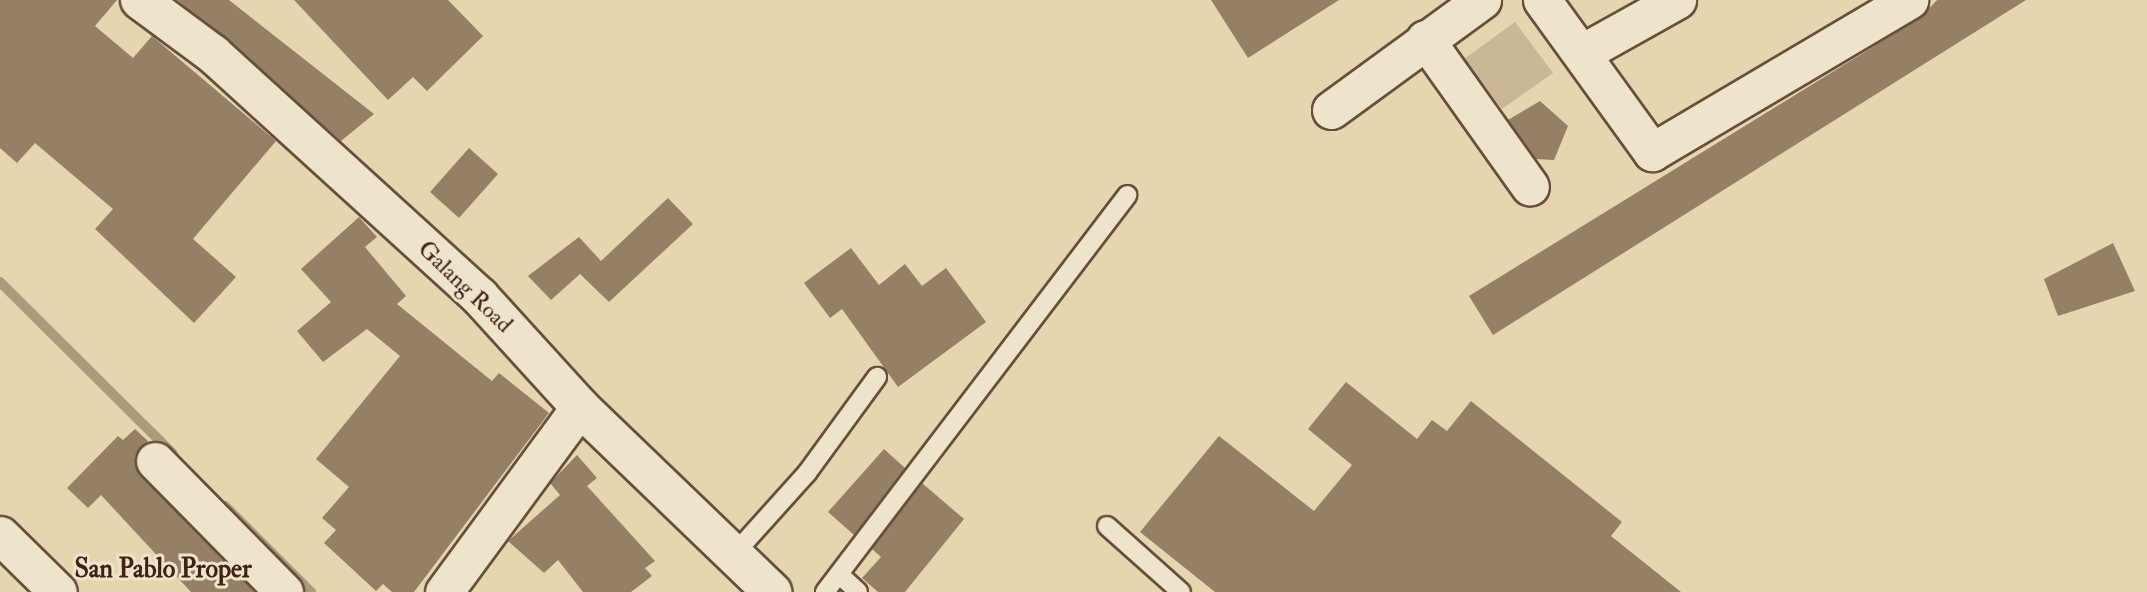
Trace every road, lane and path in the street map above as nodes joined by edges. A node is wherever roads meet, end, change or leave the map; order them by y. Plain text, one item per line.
1 (140, 0) edge
2 (1482, 0) edge
3 (1542, 0) edge
4 (1677, 0) edge
5 (1909, 0) edge
6 (1425, 39) junction
7 (1582, 53) junction
8 (1331, 110) dead end
9 (1530, 187) dead end
10 (1127, 195) dead end
11 (877, 377) dead end
12 (580, 407) junction
13 (156, 461) dead end
14 (1107, 526) dead end
15 (0, 535) edge
16 (735, 553) junction
17 (841, 576) junction
18 (58, 592) edge
19 (284, 592) edge
20 (444, 592) edge
21 (772, 592) edge
22 (825, 592) edge
23 (859, 592) edge
24 (1181, 592) edge

1 - 12 street, Galang Road
2 - 6 street
3 - 7 street
4 - 7 street
5 - 7 street
6 - 8 street
6 - 9 street
10 - 17 lane
11 - 16 lane
12 - 16 street, Galang Road
12 - 20 street
13 - 19 street
14 - 24 lane
15 - 18 street
16 - 21 street, Galang Road
17 - 22 lane
17 - 23 lane

